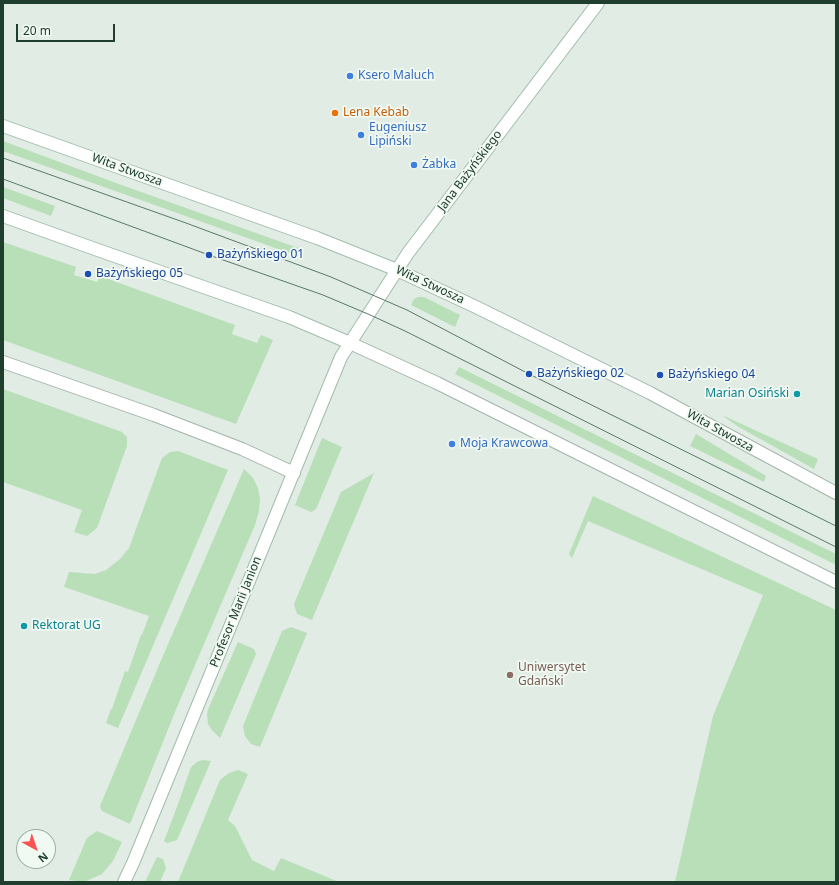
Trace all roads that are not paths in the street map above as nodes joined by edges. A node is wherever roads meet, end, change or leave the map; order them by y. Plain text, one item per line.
1 (598, 3) edge
2 (3, 126) edge
3 (3, 216) edge
4 (397, 270) junction
5 (350, 344) junction
6 (3, 362) edge
7 (294, 472) junction
8 (836, 493) edge
9 (836, 582) edge
10 (124, 882) edge

1 - 4 street, Jana Bażyńskiego
2 - 4 street, Wita Stwosza
3 - 5 street
4 - 5 street, Jana Bażyńskiego
4 - 8 street, Wita Stwosza
5 - 7 street, Profesor Marii Janion
5 - 9 street
6 - 7 street
7 - 10 street, Profesor Marii Janion

